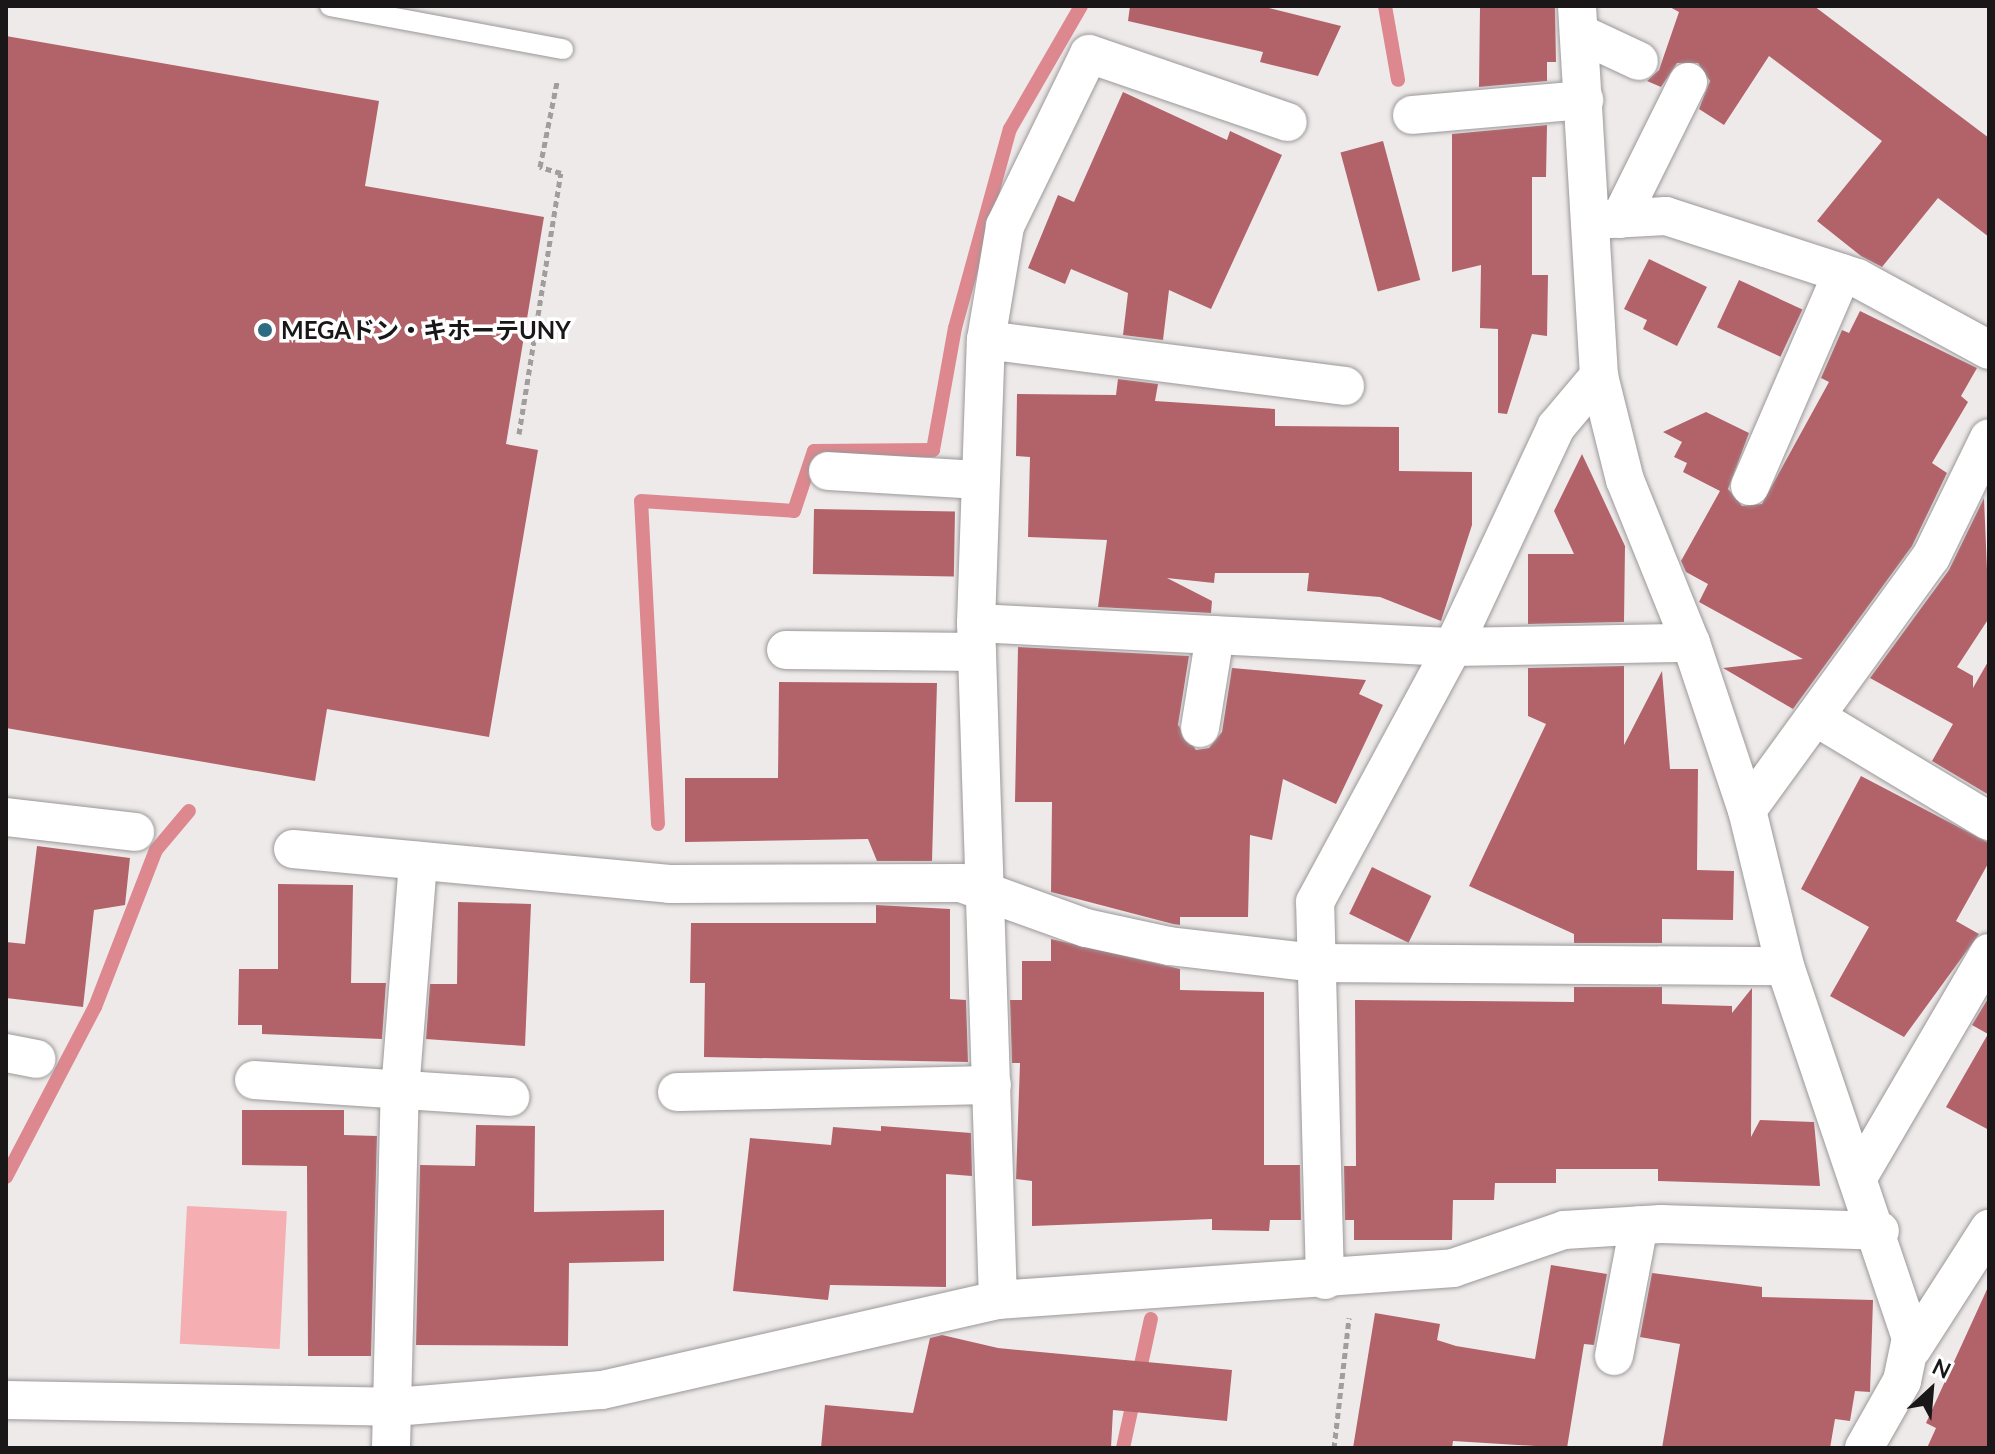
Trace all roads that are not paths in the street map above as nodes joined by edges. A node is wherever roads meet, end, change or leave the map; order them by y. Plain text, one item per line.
1 (330, 6) edge
2 (1578, 19) edge
3 (563, 49) road end
4 (1639, 61) dead end
5 (1688, 82) dead end
6 (1584, 100) junction
7 (1412, 115) dead end
8 (1288, 122) dead end
9 (1606, 220) junction
10 (1842, 273) junction
11 (986, 340) junction
12 (1989, 350) edge
13 (1599, 376) junction
14 (1345, 386) dead end
15 (1989, 438) edge
16 (828, 471) dead end
17 (981, 480) junction
18 (1750, 486) dead end
19 (1215, 635) junction
20 (976, 638) junction
21 (1691, 643) junction
22 (1453, 647) junction
23 (786, 650) dead end
24 (1819, 719) junction
25 (1200, 728) dead end
26 (1747, 810) junction
27 (6, 817) edge
28 (1989, 821) edge
29 (135, 832) dead end
30 (293, 849) dead end
31 (418, 861) junction
32 (986, 892) junction
33 (1989, 953) edge
34 (1317, 963) junction
35 (1785, 966) junction
36 (254, 1080) dead end
37 (992, 1085) junction
38 (400, 1091) junction
39 (677, 1092) dead end
40 (510, 1097) dead end
41 (1860, 1174) junction
42 (1639, 1225) junction
43 (1989, 1229) edge
44 (1880, 1231) junction
45 (1339, 1279) junction
46 (998, 1300) junction
47 (1912, 1349) junction
48 (1614, 1356) dead end
49 (6, 1400) edge
50 (394, 1407) junction
51 (391, 1448) edge
52 (1864, 1448) edge

1 - 3 lane
2 - 4 street
2 - 6 street
5 - 9 street
6 - 7 street
6 - 9 street
8 - 11 street
9 - 10 street
9 - 13 street
10 - 12 street
10 - 18 street
11 - 14 street
11 - 17 street
13 - 21 street
13 - 22 street
15 - 24 street
16 - 17 street
17 - 20 street
19 - 20 street
19 - 22 street
19 - 25 street
20 - 23 street
20 - 32 street
21 - 22 street
21 - 26 street
22 - 34 street
24 - 26 street
24 - 28 street
26 - 35 street
27 - 29 street
30 - 31 street
31 - 32 street
31 - 38 street
32 - 34 street
32 - 37 street
33 - 41 street
34 - 35 street
34 - 45 street
35 - 41 street
36 - 38 street
37 - 39 street
37 - 46 street
38 - 40 street
38 - 50 street
41 - 44 street
42 - 44 street
42 - 45 street
42 - 48 street
43 - 47 street
44 - 47 street
45 - 46 street
46 - 50 street
47 - 52 street
49 - 50 street
50 - 51 street

